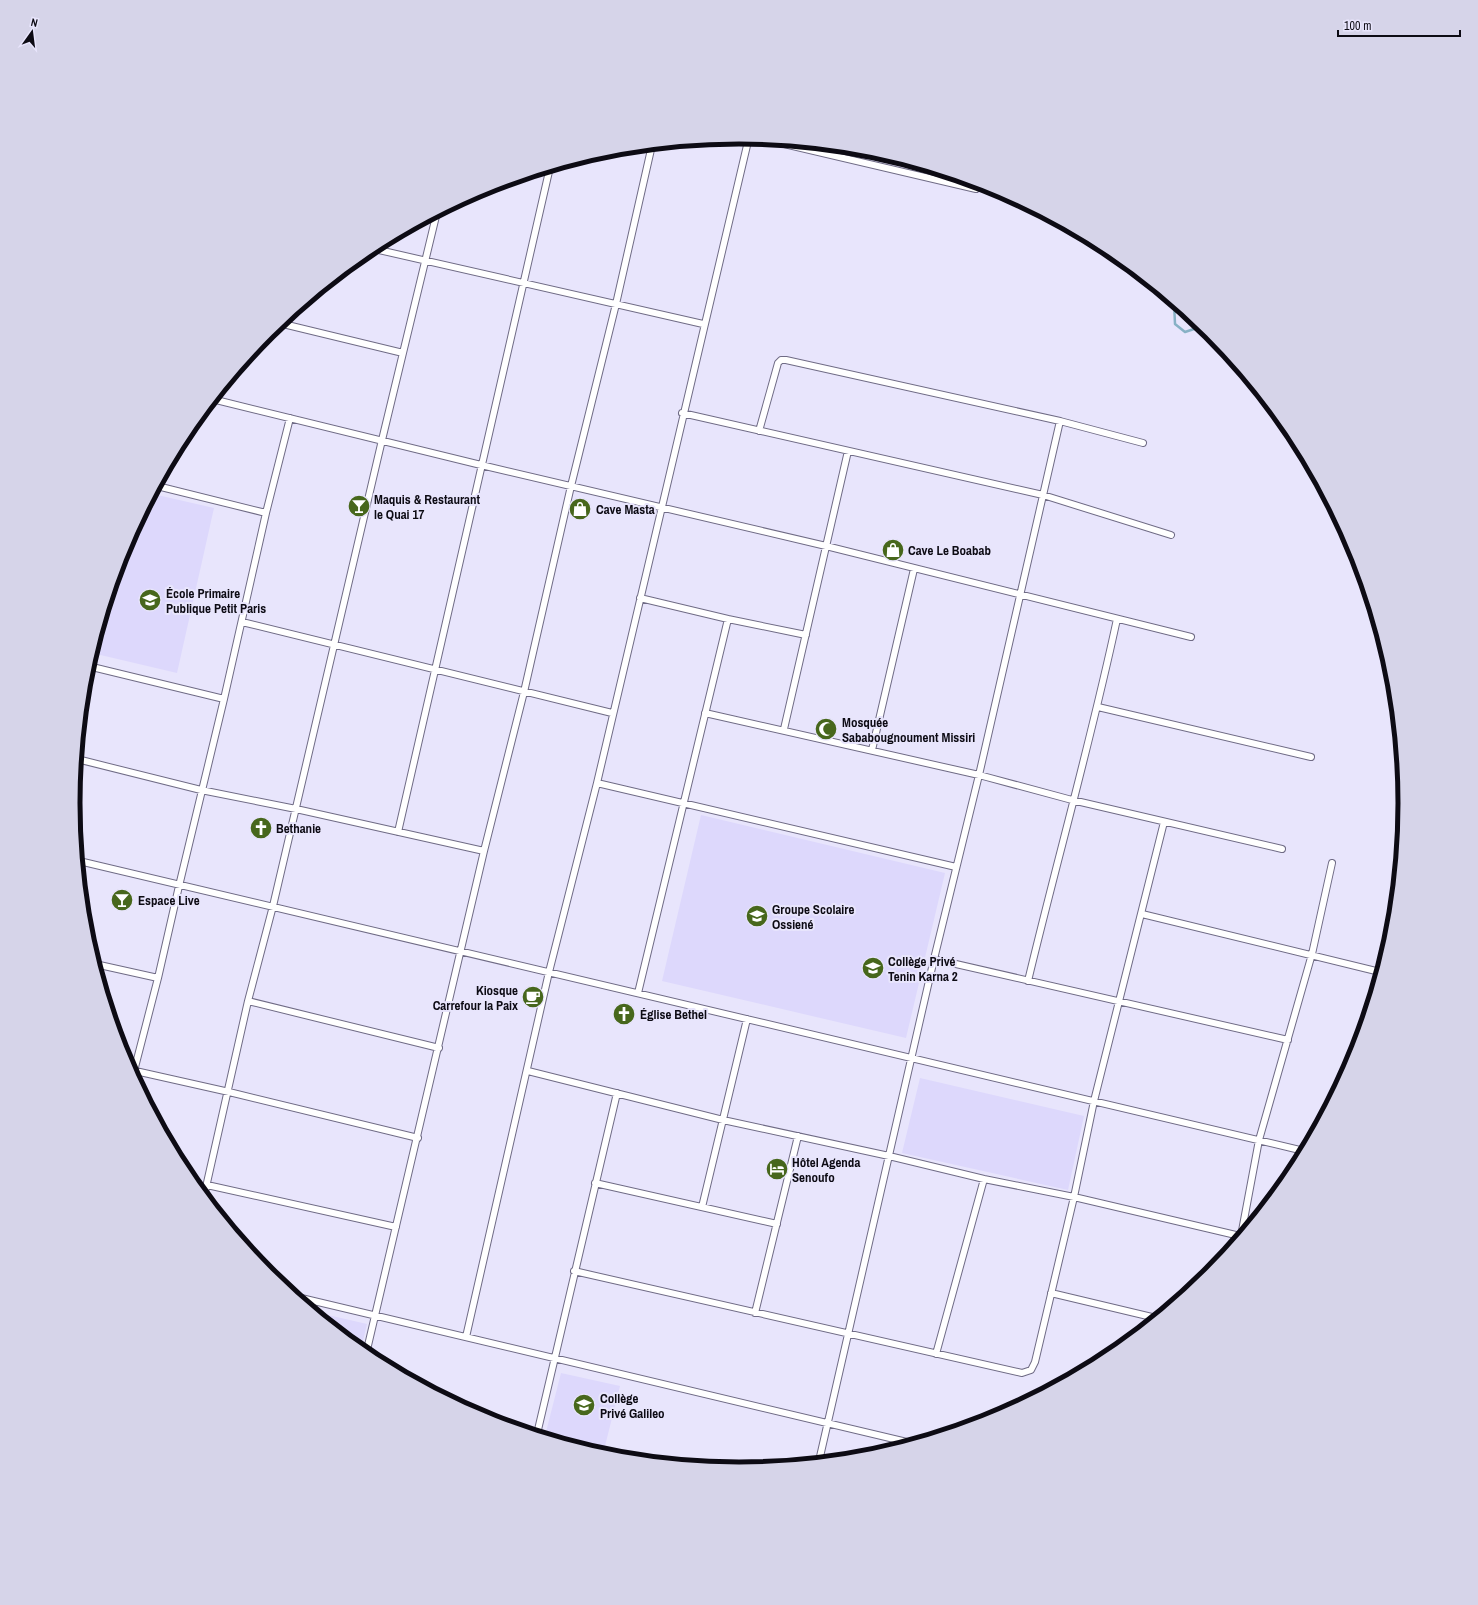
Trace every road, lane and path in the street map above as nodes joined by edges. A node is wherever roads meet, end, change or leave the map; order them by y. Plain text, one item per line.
1 (746, 144) edge
2 (792, 146) edge
3 (651, 149) edge
4 (549, 172) edge
5 (976, 189) dead end
6 (437, 217) edge
7 (380, 250) edge
8 (426, 261) junction
9 (524, 283) junction
10 (616, 304) junction
11 (287, 324) edge
12 (703, 324) junction
13 (403, 353) junction
14 (217, 400) edge
15 (682, 413) junction
16 (290, 418) junction
17 (1060, 421) junction
18 (759, 431) junction
19 (382, 440) junction
20 (1143, 443) dead end
21 (848, 451) junction
22 (481, 465) junction
23 (571, 486) junction
24 (161, 487) edge
25 (1043, 496) junction
26 (660, 506) junction
27 (266, 513) junction
28 (1172, 535) dead end
29 (826, 546) junction
30 (914, 569) junction
31 (1019, 595) junction
32 (640, 598) junction
33 (728, 619) junction
34 (1117, 619) junction
35 (242, 622) junction
36 (806, 635) junction
37 (1191, 638) dead end
38 (333, 644) junction
39 (94, 668) edge
40 (435, 669) junction
41 (524, 692) junction
42 (224, 699) junction
43 (1098, 707) junction
44 (705, 713) junction
45 (612, 714) junction
46 (784, 730) junction
47 (872, 750) junction
48 (1311, 757) dead end
49 (81, 760) edge
50 (979, 775) junction
51 (597, 782) junction
52 (201, 790) junction
53 (1072, 800) junction
54 (685, 804) junction
55 (296, 809) junction
56 (1164, 822) junction
57 (398, 832) junction
58 (1282, 849) dead end
59 (484, 851) junction
60 (83, 862) edge
61 (1332, 863) dead end
62 (956, 867) junction
63 (179, 886) junction
64 (273, 906) junction
65 (1142, 914) junction
66 (461, 951) junction
67 (1312, 954) junction
68 (934, 959) junction
69 (100, 965) edge
70 (1376, 971) edge
71 (549, 972) junction
72 (158, 978) junction
73 (1028, 981) junction
74 (638, 993) junction
75 (248, 1001) junction
76 (1120, 1002) junction
77 (747, 1019) junction
78 (1288, 1040) junction
79 (439, 1048) junction
80 (911, 1058) junction
81 (135, 1065) edge
82 (528, 1071) junction
83 (138, 1073) edge
84 (229, 1092) junction
85 (617, 1093) junction
86 (1094, 1101) junction
87 (723, 1120) junction
88 (798, 1136) junction
89 (418, 1138) junction
90 (1259, 1140) junction
91 (1299, 1150) edge
92 (889, 1156) junction
93 (984, 1179) junction
94 (595, 1183) junction
95 (207, 1185) junction
96 (206, 1190) edge
97 (1074, 1197) junction
98 (702, 1207) junction
99 (777, 1224) junction
100 (396, 1227) junction
101 (1243, 1227) edge
102 (1236, 1235) edge
103 (574, 1271) junction
104 (1051, 1293) junction
105 (305, 1299) edge
106 (755, 1313) junction
107 (374, 1316) junction
108 (1150, 1317) edge
109 (848, 1335) junction
110 (466, 1337) junction
111 (368, 1346) edge
112 (936, 1354) junction
113 (554, 1357) junction
114 (827, 1422) junction
115 (538, 1430) edge
116 (902, 1441) edge
117 (820, 1456) edge

1 - 12 street
2 - 5 street
3 - 10 street
4 - 9 street
6 - 8 street
7 - 8 street
8 - 9 street
8 - 13 street
9 - 10 street
9 - 22 street
10 - 12 street
10 - 23 street
11 - 13 street
12 - 15 street
13 - 19 street
14 - 16 street
15 - 18 street
15 - 26 street
16 - 19 street
16 - 27 street
17 - 18 street
17 - 20 street
17 - 25 street
18 - 21 street
19 - 22 street
19 - 38 street
21 - 25 street
21 - 29 street
22 - 23 street
22 - 40 street
23 - 26 street
23 - 41 street
24 - 27 street
25 - 28 street
25 - 31 street
26 - 29 street
26 - 32 street
27 - 35 street
29 - 30 street
29 - 36 street
30 - 31 street
30 - 47 street
31 - 34 street
31 - 50 street
32 - 33 street
32 - 45 street
33 - 36 street
33 - 44 street
34 - 37 street
34 - 43 street
35 - 38 street
35 - 42 street
36 - 46 street
38 - 40 street
38 - 55 street
39 - 42 street
40 - 41 street
40 - 57 street
41 - 45 street
41 - 59 street
42 - 52 street
43 - 48 street
43 - 53 street
44 - 46 street
44 - 54 street
45 - 51 street
46 - 47 street
47 - 50 street
49 - 52 street
50 - 53 street
50 - 62 street
51 - 54 street
51 - 71 street
52 - 55 street
52 - 63 street
53 - 56 street
53 - 73 street
54 - 62 street
54 - 74 street
55 - 57 street
55 - 64 street
56 - 58 street
56 - 65 street
57 - 59 street
59 - 66 street
60 - 63 street
61 - 67 street
62 - 68 street
63 - 64 street
63 - 72 street
64 - 66 street
64 - 75 street
65 - 67 street
65 - 76 street
66 - 71 street
66 - 79 street
67 - 70 street
67 - 78 street
68 - 73 street
68 - 80 street
69 - 72 street
71 - 74 street
71 - 82 street
72 - 81 street
73 - 76 street
74 - 77 street
75 - 79 street
75 - 84 street
76 - 78 street
76 - 86 street
77 - 80 street
77 - 87 street
78 - 90 street
79 - 89 street
80 - 86 street
80 - 92 street
82 - 85 street
82 - 110 street
83 - 84 street
84 - 89 street
84 - 95 street
85 - 87 street
85 - 94 street
86 - 90 street
86 - 97 street
87 - 88 street
87 - 98 street
88 - 92 street
88 - 99 street
89 - 100 street
90 - 91 street
90 - 101 street
92 - 93 street
92 - 109 street
93 - 97 street
93 - 112 street
94 - 98 street
94 - 103 street
95 - 96 street
95 - 100 street
97 - 102 street
97 - 104 street
98 - 99 street
99 - 106 street
100 - 107 street
103 - 106 street
103 - 113 street
104 - 108 street
104 - 112 street
105 - 107 street
106 - 109 street
107 - 110 street
107 - 111 street
109 - 112 street
109 - 114 street
110 - 113 street
113 - 114 street
113 - 115 street
114 - 116 street
114 - 117 street

